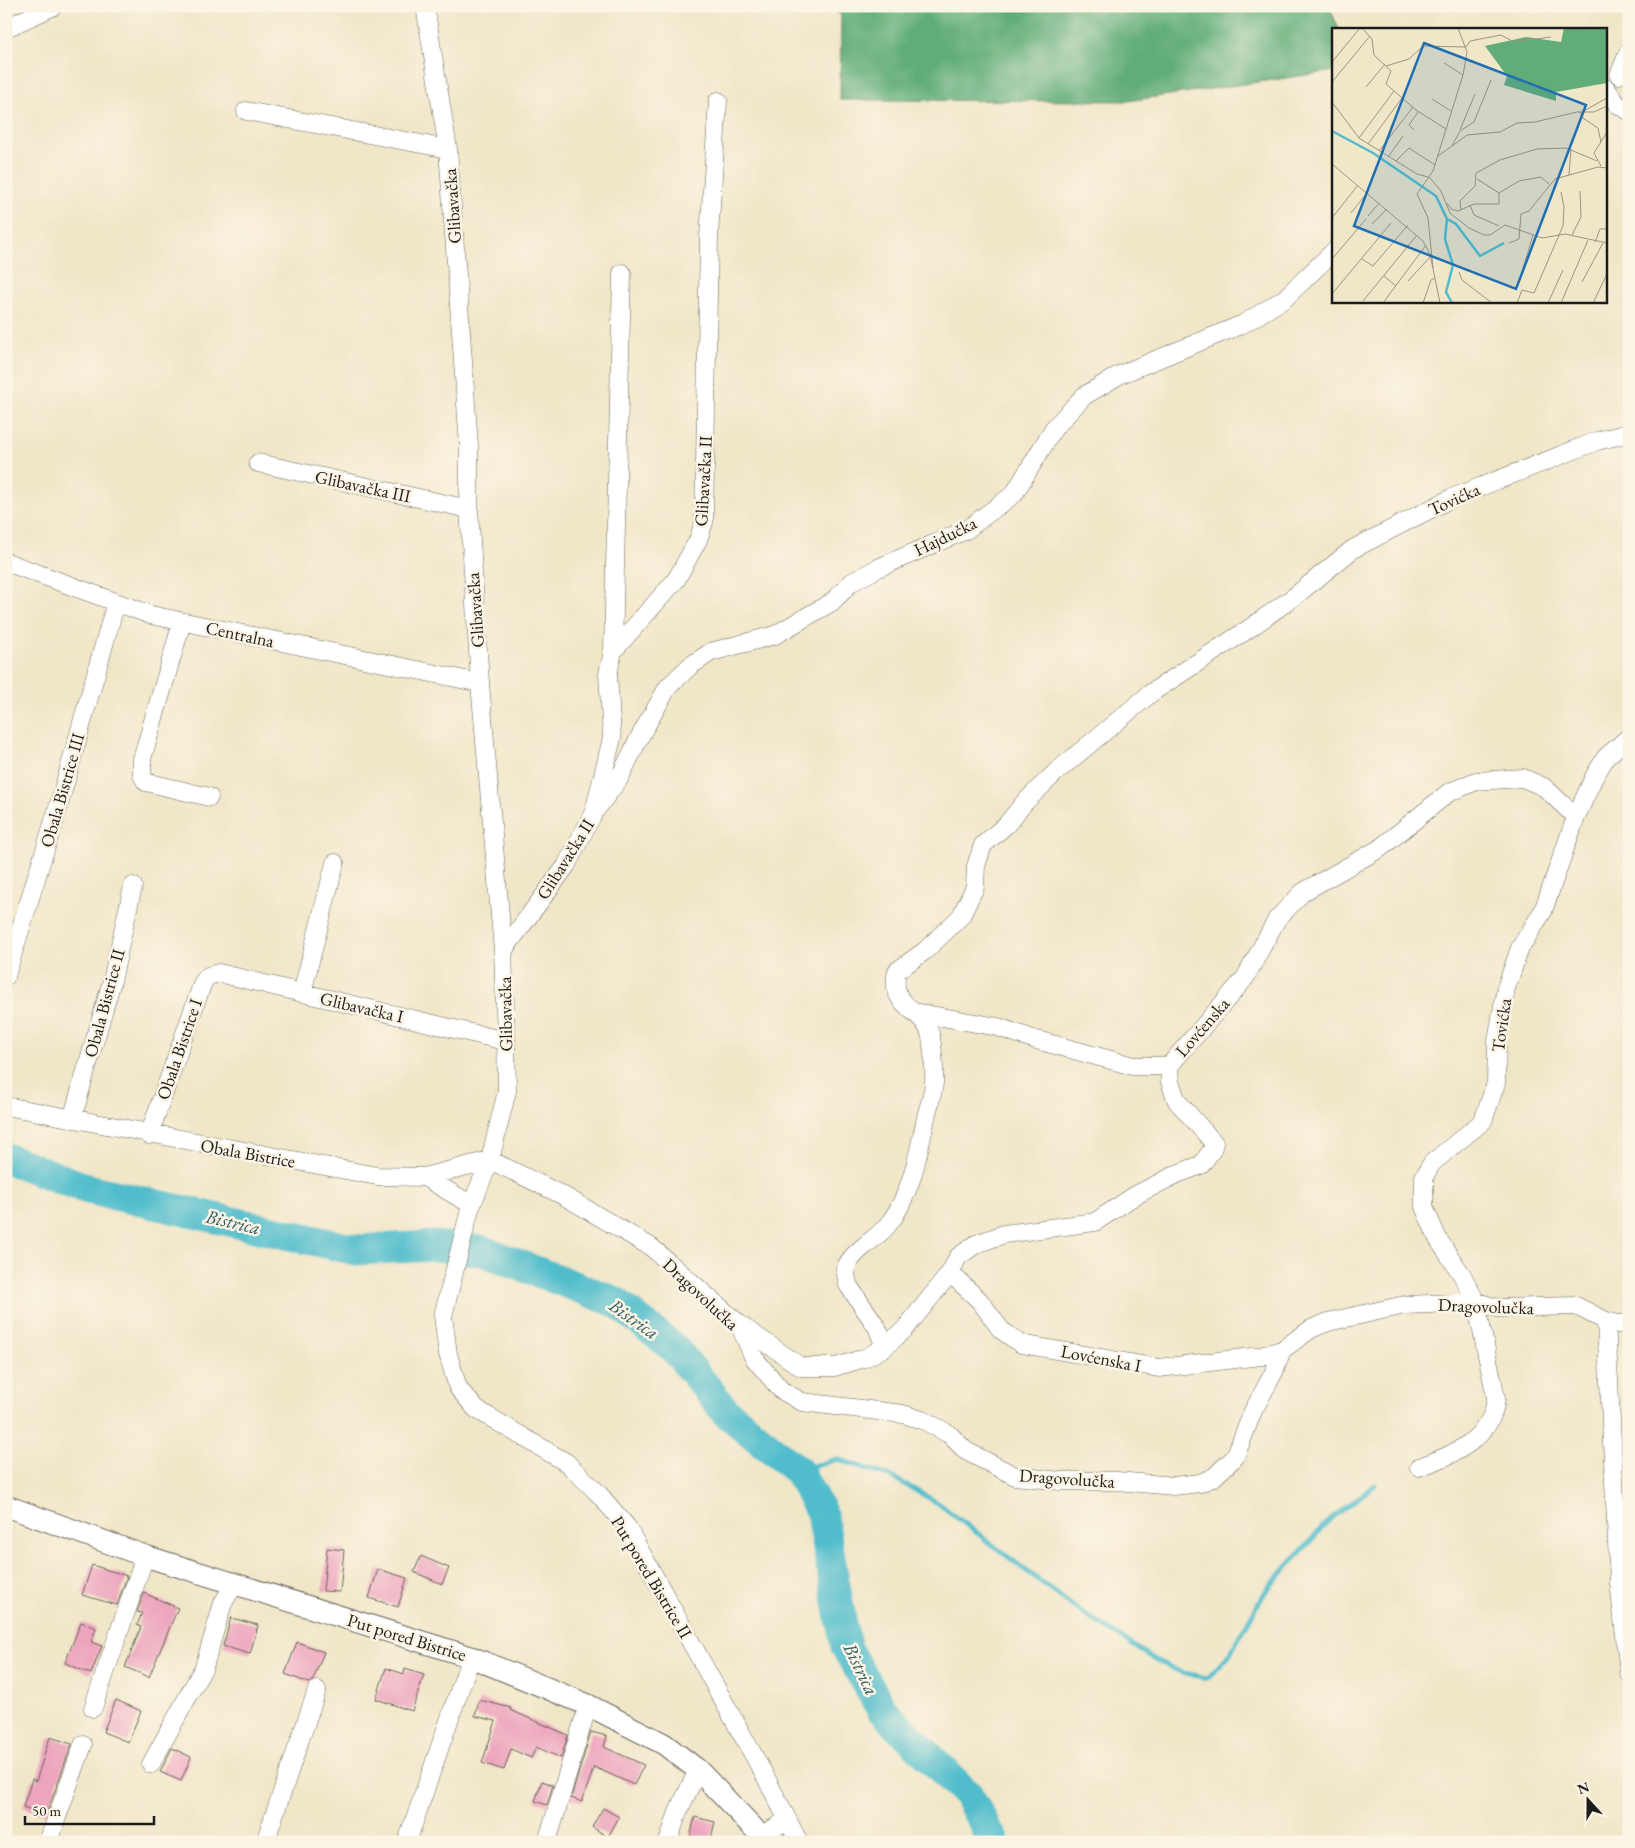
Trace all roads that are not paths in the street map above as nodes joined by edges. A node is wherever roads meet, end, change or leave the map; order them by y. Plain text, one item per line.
1 (54, 6) edge
2 (425, 6) edge
3 (6, 28) edge
4 (1629, 51) edge
5 (1618, 75) edge
6 (1608, 91) edge
7 (718, 101) dead end
8 (246, 111) dead end
9 (1629, 111) edge
10 (448, 148) junction
11 (1332, 253) edge
12 (622, 273) dead end
13 (1629, 433) edge
14 (258, 464) dead end
15 (469, 509) junction
16 (6, 562) edge
17 (116, 602) junction
18 (182, 622) junction
19 (613, 651) junction
20 (480, 683) junction
21 (1629, 737) edge
22 (209, 797) dead end
23 (594, 812) junction
24 (1576, 817) junction
25 (336, 863) dead end
26 (133, 886) dead end
27 (504, 950) junction
28 (219, 973) joint
29 (6, 976) edge
30 (302, 993) junction
31 (914, 1012) junction
32 (505, 1041) junction
33 (1169, 1066) junction
34 (6, 1106) edge
35 (72, 1119) junction
36 (149, 1134) junction
37 (490, 1160) junction
38 (424, 1177) junction
39 (471, 1207) junction
40 (950, 1273) junction
41 (1476, 1302) junction
42 (1606, 1321) junction
43 (1629, 1323) edge
44 (739, 1324) junction
45 (886, 1347) junction
46 (1282, 1350) junction
47 (1419, 1467) dead end
48 (7, 1509) edge
49 (145, 1556) junction
50 (235, 1583) junction
51 (471, 1657) junction
52 (1629, 1673) edge
53 (318, 1690) dead end
54 (588, 1705) junction
55 (93, 1708) dead end
56 (83, 1744) dead end
57 (151, 1764) dead end
58 (698, 1770) junction
59 (788, 1820) junction
60 (765, 1838) edge
61 (48, 1842) edge
62 (266, 1842) edge
63 (406, 1842) edge
64 (548, 1842) edge
65 (668, 1842) edge
66 (799, 1842) edge

1 - 3 street
2 - 10 street, Glibavačka
4 - 5 street
6 - 9 street
7 - 19 street, Glibavačka II
8 - 10 street
10 - 15 street, Glibavačka
11 - 23 street, Hajdučka
12 - 19 street
13 - 31 street, Tovićka
14 - 15 street, Glibavačka III
15 - 20 street, Glibavačka
16 - 17 street, Centralna
17 - 18 street, Centralna
17 - 29 street, Obala Bistrice III
18 - 20 street, Centralna
18 - 22 street
19 - 23 street, Glibavačka II
20 - 27 street, Glibavačka
21 - 24 street, Tovićka
23 - 27 street, Glibavačka II
24 - 33 street, Lovćenska
24 - 41 street, Tovićka
25 - 30 street
26 - 35 street, Obala Bistrice II
27 - 32 street, Glibavačka
28 - 30 street, Glibavačka I
28 - 36 street, Obala Bistrice I
30 - 32 street, Glibavačka I
31 - 33 street
31 - 45 street, Tovićka
32 - 37 street, Glibavačka
33 - 40 street, Lovćenska
34 - 35 street, Obala Bistrice
35 - 36 street, Obala Bistrice
36 - 38 street, Obala Bistrice
37 - 38 street, Obala Bistrice
37 - 39 street, Glibavačka
37 - 44 street, Dragovolučka
38 - 39 street
39 - 59 street, Put pored Bistrice II
40 - 45 street, Lovćenska
40 - 46 street, Lovćenska I
41 - 42 street, Dragovolučka
41 - 46 street, Dragovolučka
41 - 47 street, Tovićka
42 - 43 street, Dragovolučka
42 - 52 street
44 - 45 street, Lovćenska
44 - 46 street, Dragovolučka
48 - 49 street, Put pored Bistrice
49 - 50 street, Put pored Bistrice
49 - 55 street
50 - 51 street, Put pored Bistrice
50 - 57 street
51 - 54 street, Put pored Bistrice
51 - 63 street
53 - 62 street
54 - 58 street, Put pored Bistrice
54 - 64 street
56 - 61 street
58 - 60 street, Put pored Bistrice
58 - 65 street
59 - 60 street
59 - 66 street, Put pored Bistrice II

